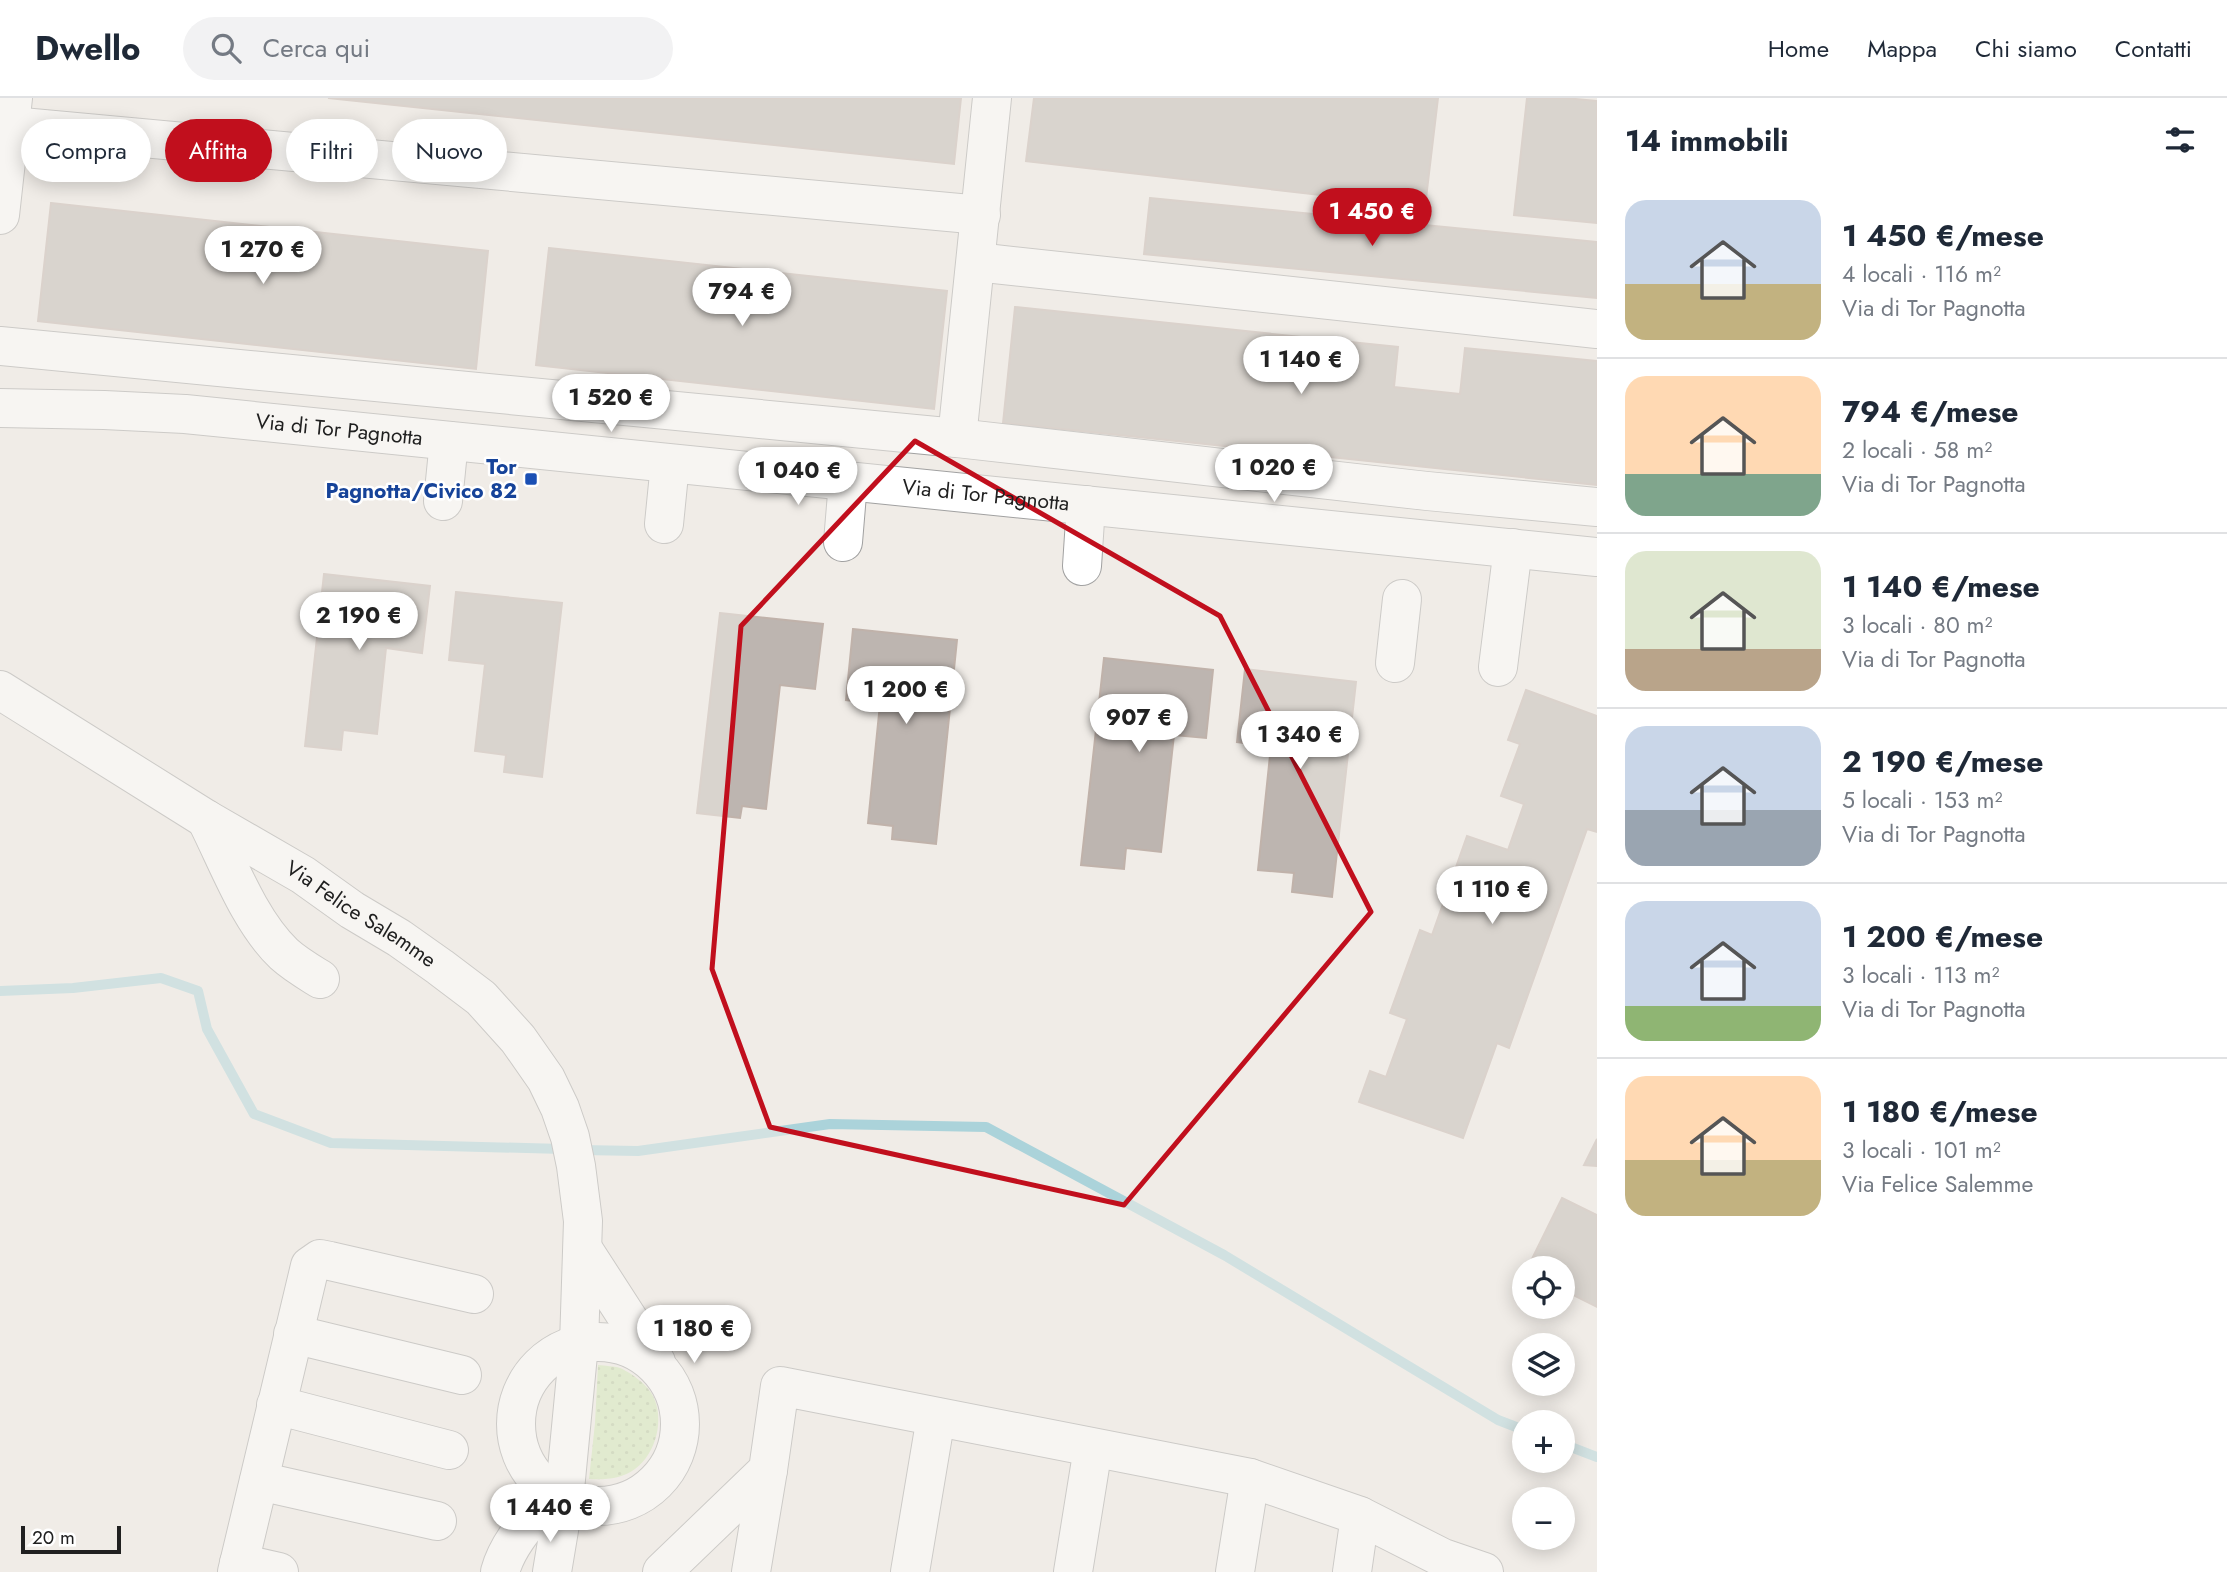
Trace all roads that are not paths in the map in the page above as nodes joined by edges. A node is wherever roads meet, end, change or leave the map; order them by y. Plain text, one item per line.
1 (992, 98) edge
2 (8, 116) edge
3 (0, 215) edge
4 (981, 215) junction
5 (976, 262) junction
6 (1597, 329) edge
7 (0, 346) edge
8 (0, 408) edge
9 (957, 438) junction
10 (449, 441) junction
11 (670, 464) junction
12 (848, 482) junction
13 (443, 501) dead end
14 (1086, 505) junction
15 (1597, 507) edge
16 (664, 524) dead end
17 (843, 542) dead end
18 (1513, 548) junction
19 (1597, 557) edge
20 (1082, 566) dead end
21 (1402, 599) dead end
22 (1395, 663) dead end
23 (1498, 667) dead end
24 (0, 690) edge
25 (206, 819) junction
26 (320, 979) dead end
27 (583, 1249) junction
28 (474, 1294) dead end
29 (293, 1334) junction
30 (579, 1344) junction
31 (462, 1375) dead end
32 (666, 1377) junction
33 (276, 1405) junction
34 (936, 1417) junction
35 (1093, 1448) junction
36 (449, 1450) dead end
37 (768, 1471) junction
38 (1250, 1478) junction
39 (259, 1481) junction
40 (558, 1496) junction
41 (1360, 1516) junction
42 (438, 1521) dead end
43 (238, 1567) edge
44 (279, 1572) edge
45 (500, 1572) edge
46 (552, 1572) edge
47 (662, 1572) edge
48 (751, 1572) edge
49 (910, 1572) edge
50 (1073, 1572) edge
51 (1235, 1572) edge
52 (1352, 1572) edge
53 (1484, 1572) edge

1 - 4 street
2 - 3 street
2 - 4 street
4 - 5 street
5 - 6 street
5 - 9 street
7 - 9 street
8 - 10 street, Via di Tor Pagnotta
9 - 15 street
10 - 11 street, Via di Tor Pagnotta
10 - 13 street
11 - 12 street, Via di Tor Pagnotta
11 - 16 street
12 - 14 street, Via di Tor Pagnotta
12 - 17 street
14 - 18 street, Via di Tor Pagnotta
14 - 20 street
18 - 19 street, Via di Tor Pagnotta
18 - 23 street
21 - 22 street
24 - 25 street, Via Felice Salemme
25 - 26 street
25 - 27 street, Via Felice Salemme
27 - 30 street, Via Felice Salemme
27 - 32 street
28 - 29 street
29 - 31 street
29 - 33 street
30 - 32 street
30 - 40 street, Via Felice Salemme
30 - 40 street
32 - 40 street
33 - 36 street
33 - 39 street
34 - 35 street
34 - 37 street
34 - 49 street
35 - 38 street
35 - 50 street
37 - 47 street
37 - 48 street
38 - 41 street
38 - 51 street
39 - 42 street
39 - 43 street
40 - 45 street
40 - 46 street, Via Felice Salemme
41 - 52 street
41 - 53 street
43 - 44 street

